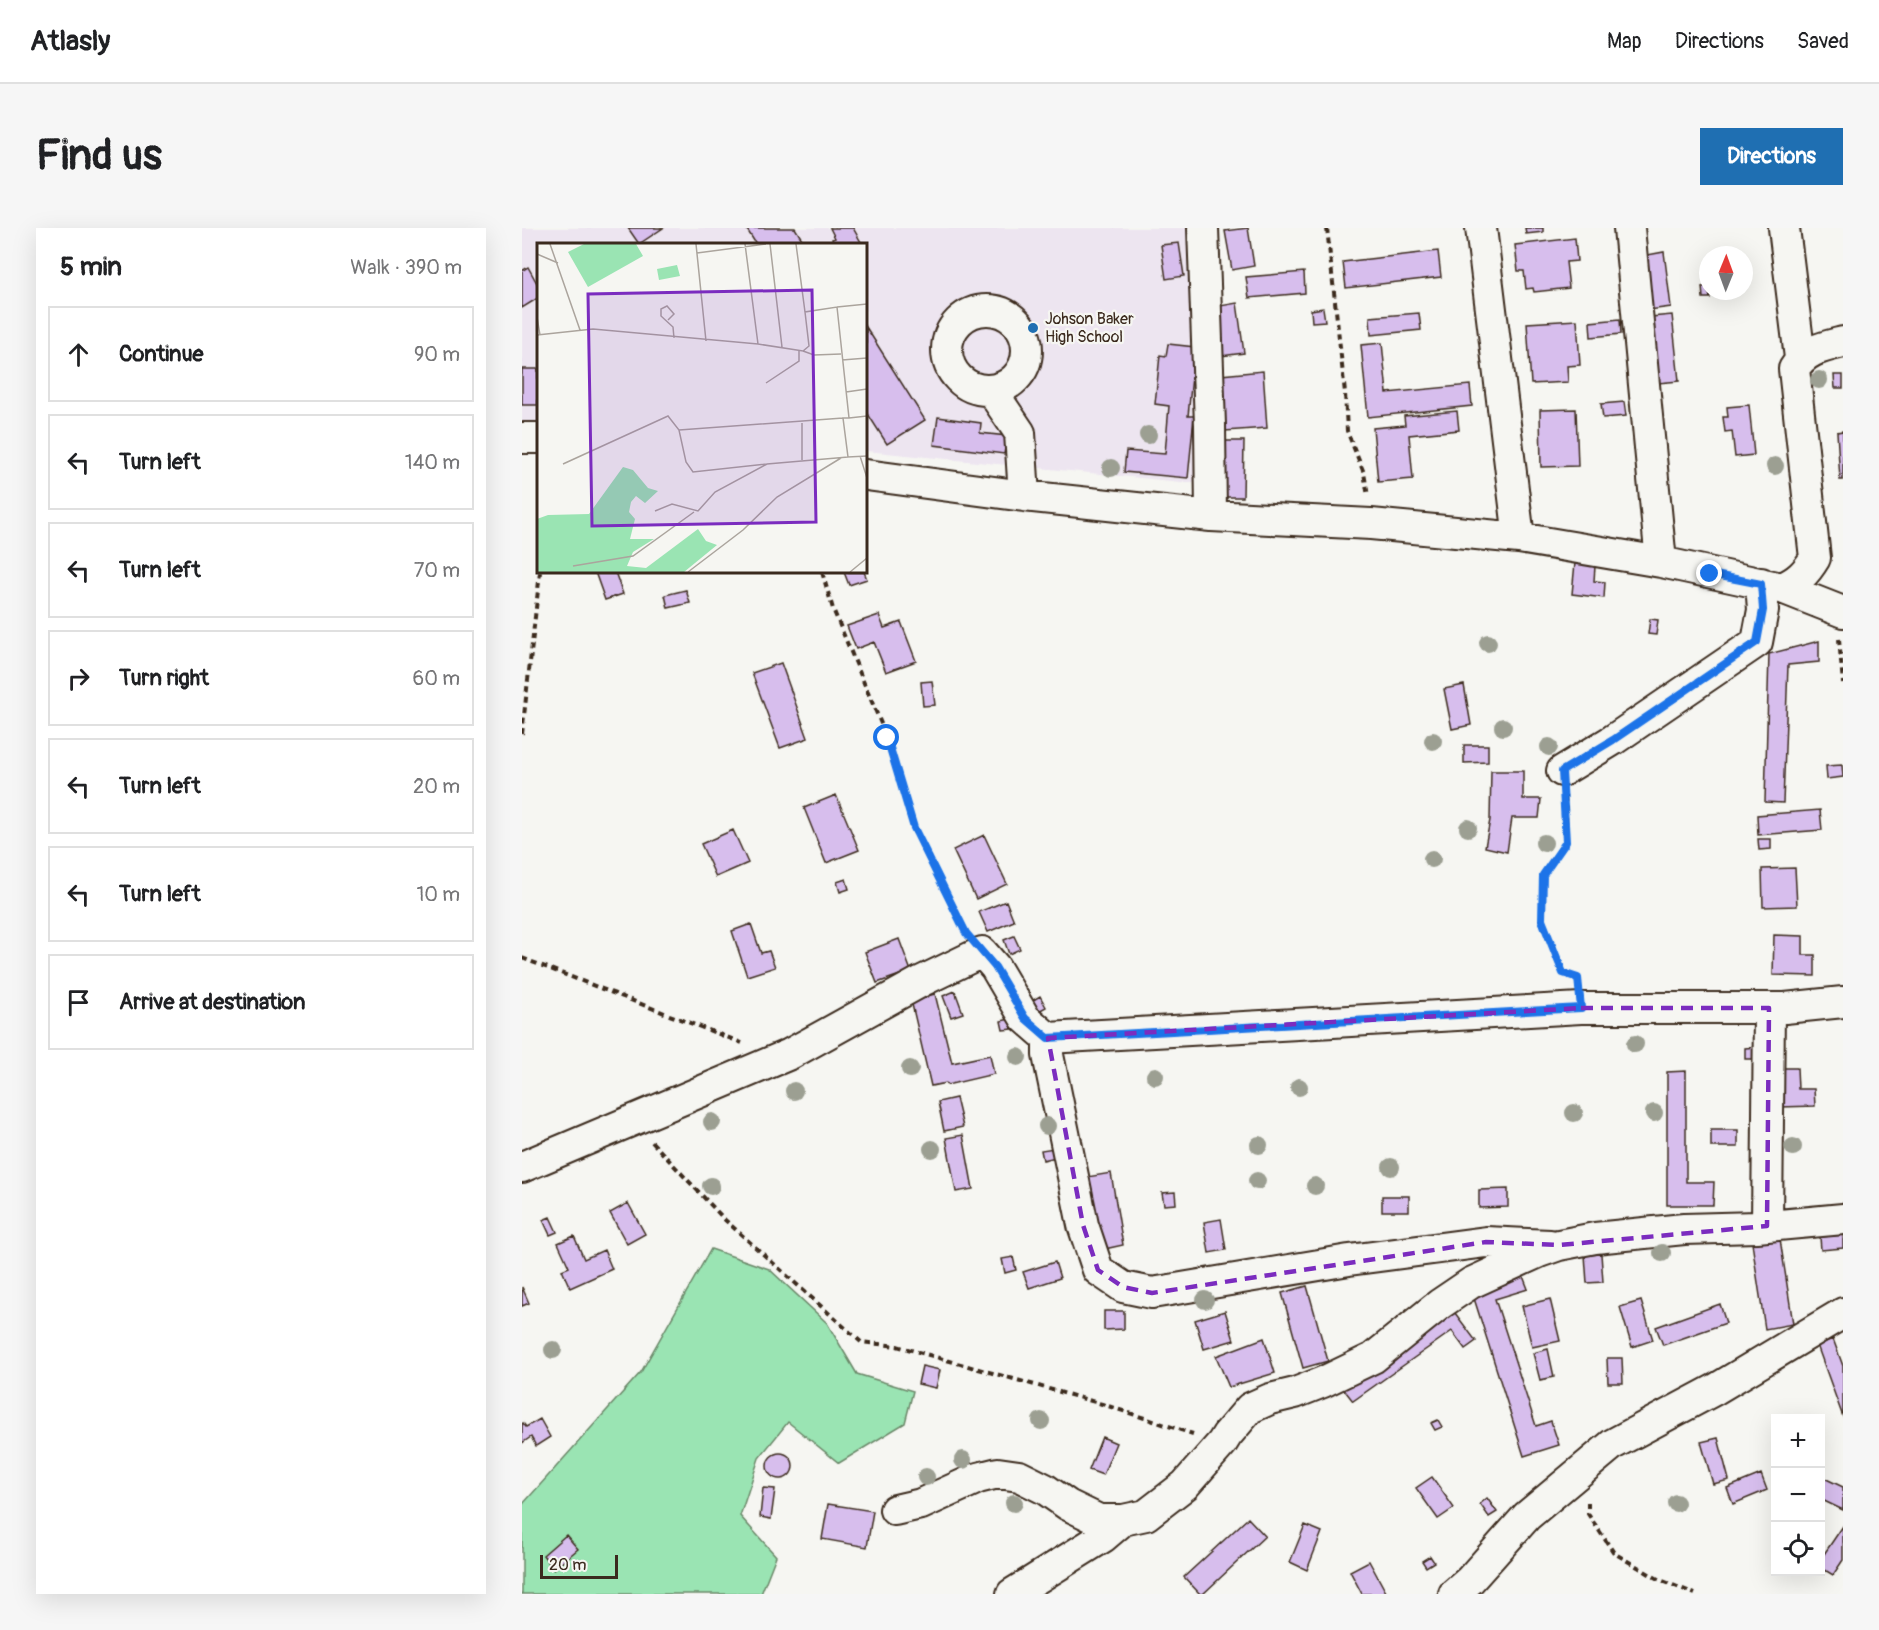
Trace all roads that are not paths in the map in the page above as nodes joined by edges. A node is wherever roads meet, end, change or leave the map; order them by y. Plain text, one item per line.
1 (1203, 228) edge
2 (1481, 228) edge
3 (1629, 228) edge
4 (1784, 228) edge
5 (1843, 342) edge
6 (1800, 358) junction
7 (991, 390) dead end
8 (867, 475) edge
9 (1024, 496) junction
10 (1211, 516) junction
11 (1518, 538) junction
12 (1661, 562) junction
13 (1771, 586) junction
14 (1839, 610) edge
15 (1562, 771) road end
16 (1843, 1002) edge
17 (1769, 1008) junction
18 (1048, 1038) junction
19 (522, 1167) edge
20 (1843, 1219) edge
21 (1767, 1226) junction
22 (1559, 1245) junction
23 (1843, 1313) edge
24 (895, 1510) dead end
25 (1124, 1520) junction
26 (1012, 1594) edge
27 (1454, 1594) edge

1 - 10 street
2 - 11 street
3 - 12 street
4 - 6 street
5 - 6 street
6 - 13 street
7 - 9 street
8 - 9 street
9 - 10 street
10 - 11 street
11 - 12 street
12 - 13 street
13 - 14 street
13 - 15 street
16 - 17 street
17 - 18 street
17 - 21 street
18 - 19 street
18 - 22 street
20 - 21 street
21 - 22 street
22 - 25 street
23 - 27 street
24 - 25 street
25 - 26 street

